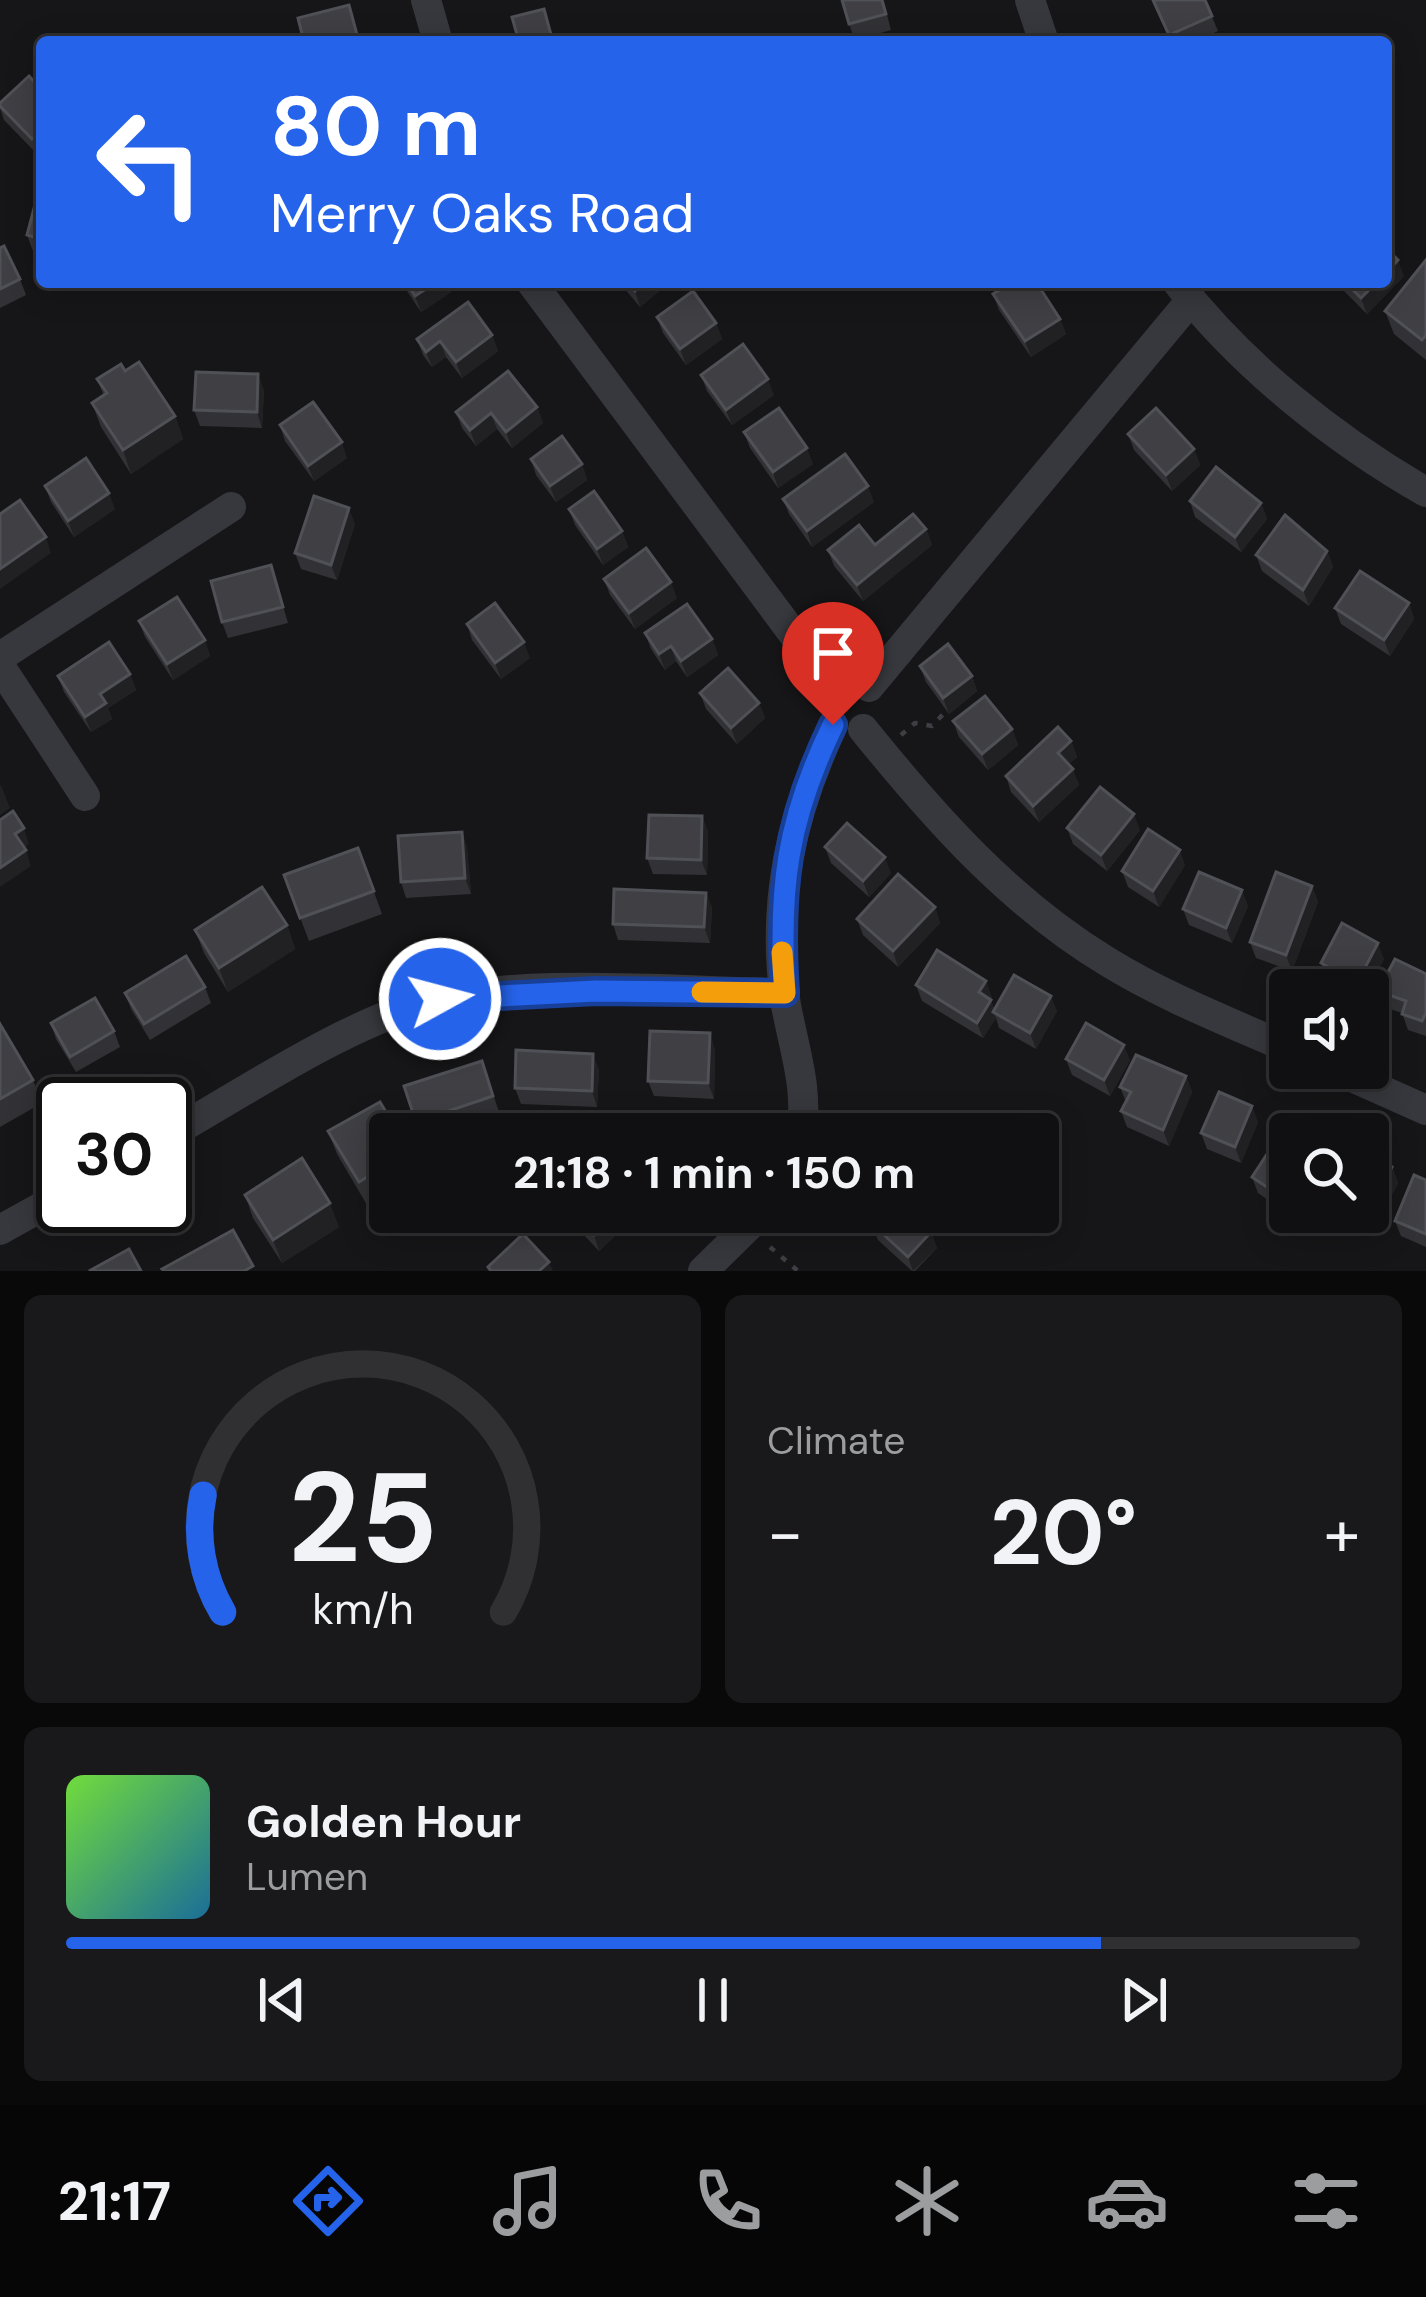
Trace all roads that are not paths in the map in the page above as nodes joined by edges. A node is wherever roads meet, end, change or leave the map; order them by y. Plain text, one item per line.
1 (426, 0) edge
2 (1030, 0) edge
3 (436, 36) edge
4 (1042, 36) edge
5 (535, 288) edge
6 (1184, 291) edge
7 (1426, 492) edge
8 (231, 506) dead end
9 (0, 661) edge
10 (832, 686) junction
11 (869, 687) junction
12 (848, 727) junction
13 (85, 796) dead end
14 (785, 993) junction
15 (1269, 1040) edge
16 (1379, 1089) edge
17 (1426, 1110) edge
18 (802, 1113) edge
19 (192, 1122) edge
20 (36, 1210) edge
21 (0, 1230) edge
22 (742, 1233) edge
23 (703, 1271) edge

1 - 3 street
2 - 4 street
5 - 10 street
6 - 7 street
6 - 11 street
8 - 9 street
9 - 13 street
10 - 11 street
10 - 12 street
11 - 12 street
12 - 14 street
12 - 15 street
14 - 18 street
14 - 19 street
16 - 17 street
20 - 21 street
22 - 23 street

